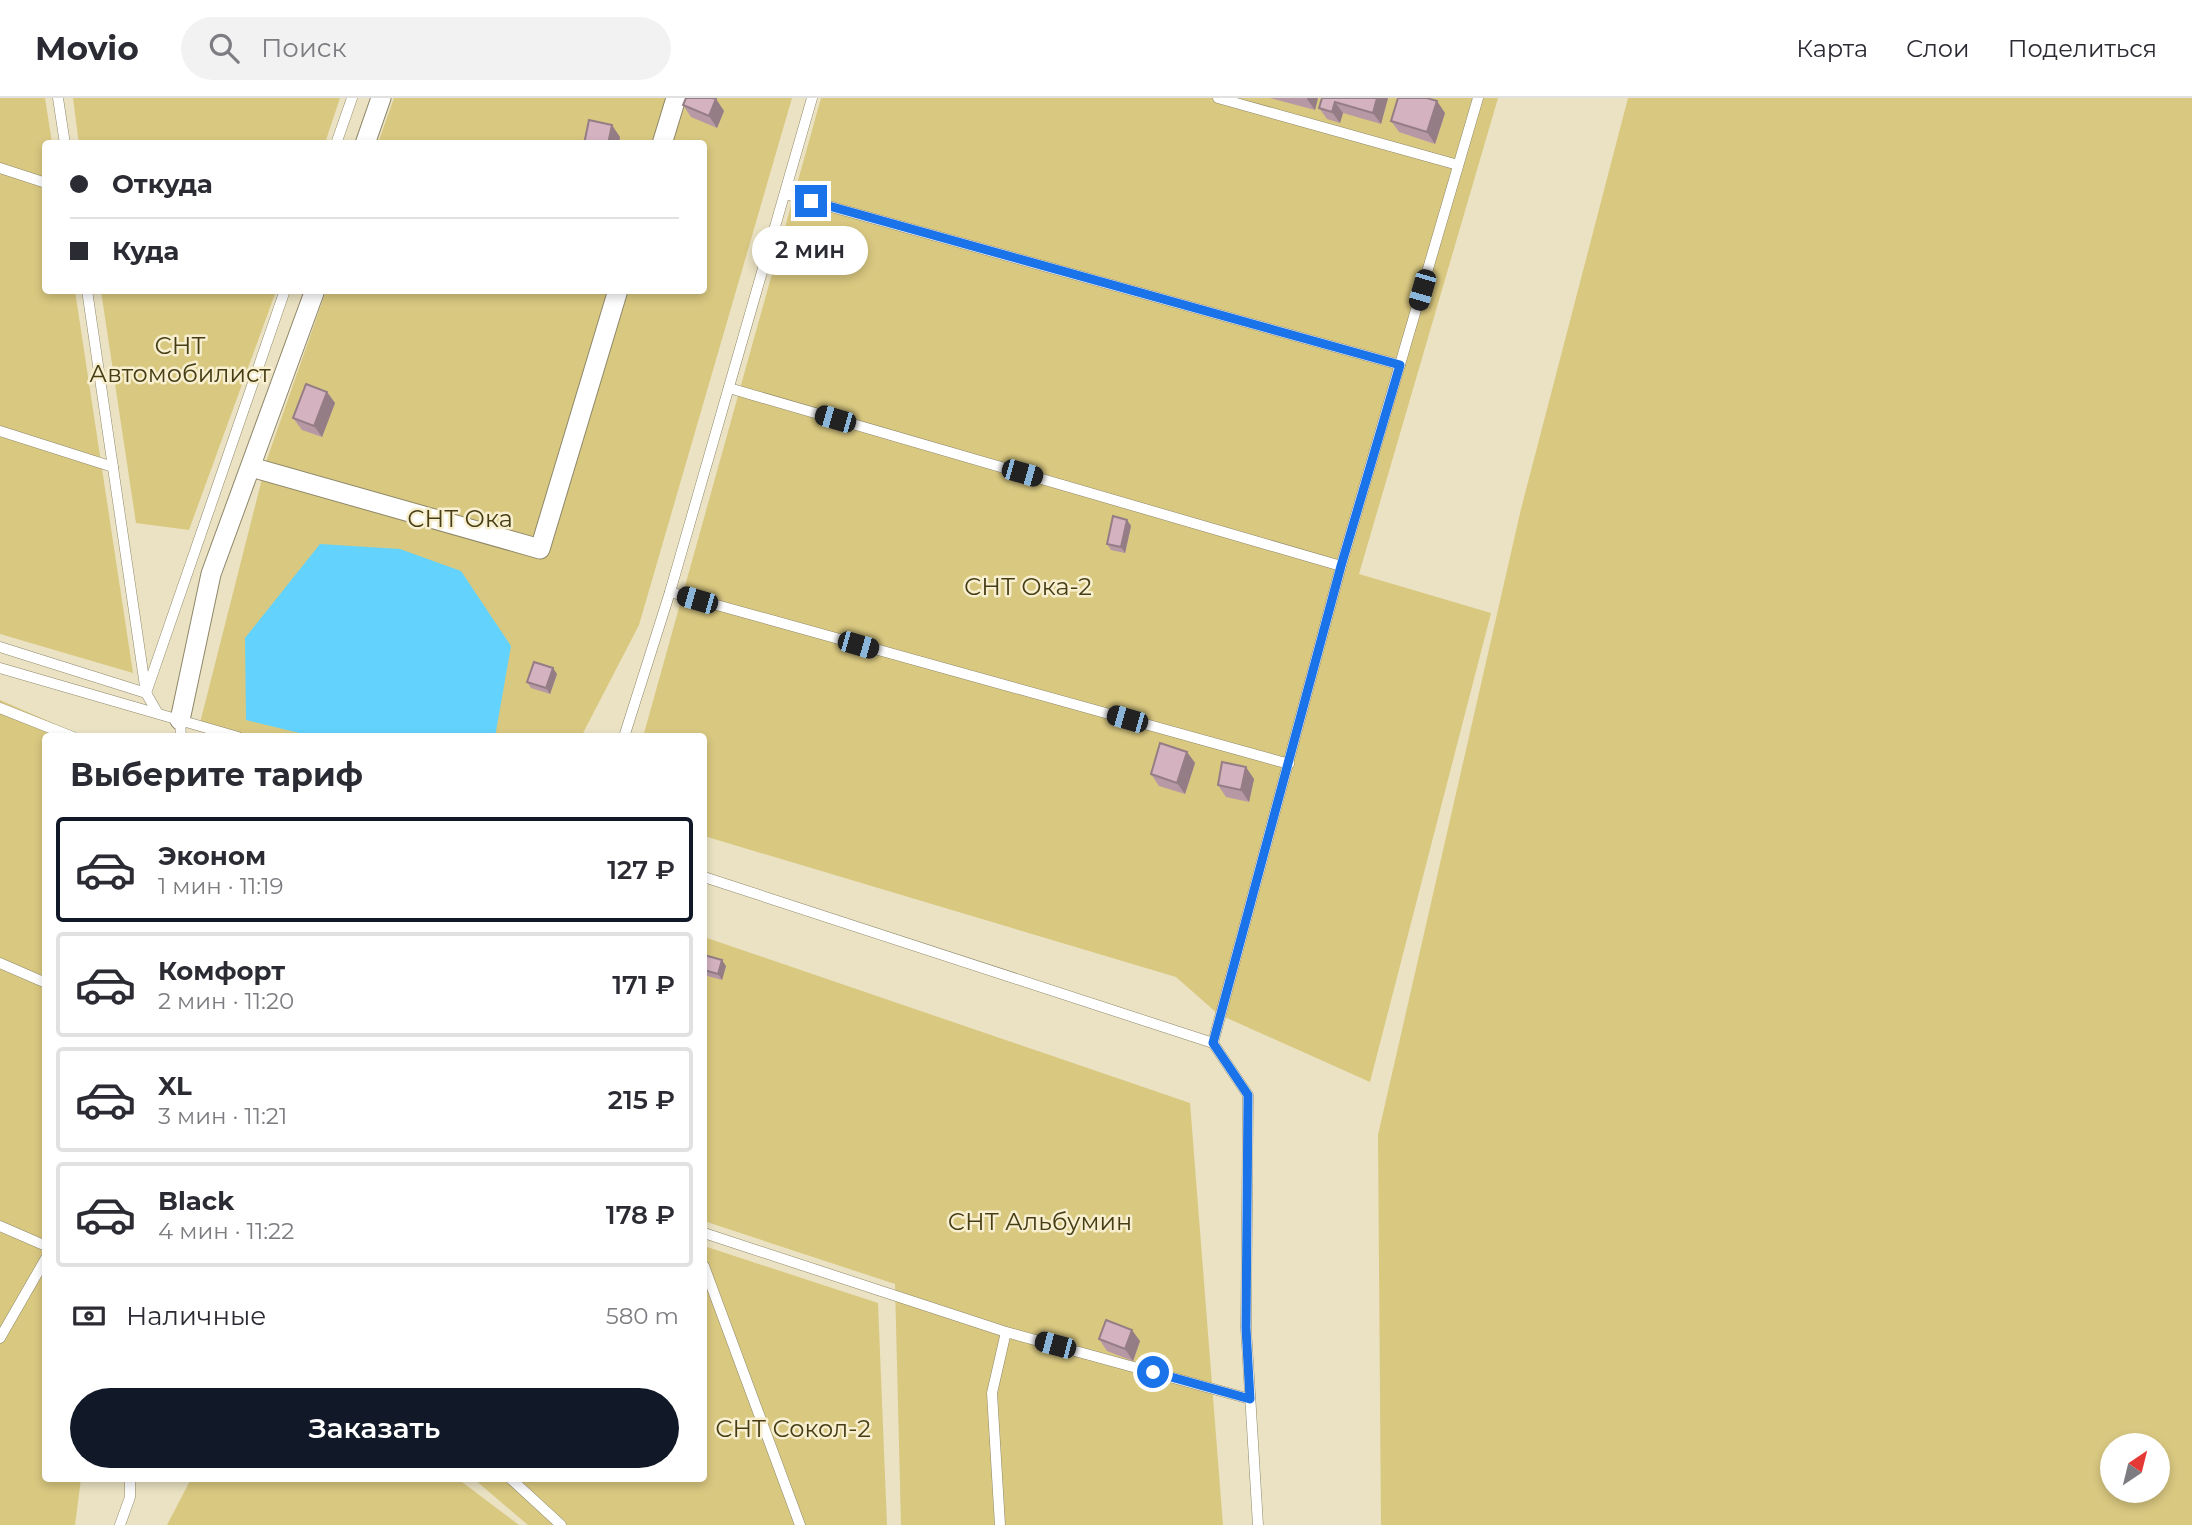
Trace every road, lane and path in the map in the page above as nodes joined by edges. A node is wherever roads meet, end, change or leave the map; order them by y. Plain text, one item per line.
1 (58, 98) edge
2 (352, 98) edge
3 (381, 98) edge
4 (676, 98) edge
5 (812, 98) edge
6 (1218, 98) edge
7 (1478, 98) edge
8 (64, 140) edge
9 (337, 140) edge
10 (366, 140) edge
11 (663, 140) edge
12 (1458, 165) junction
13 (0, 168) edge
14 (42, 182) edge
15 (785, 194) junction
16 (88, 294) edge
17 (284, 294) edge
18 (314, 294) edge
19 (617, 294) edge
20 (1400, 365) junction
21 (729, 388) junction
22 (0, 430) edge
23 (113, 467) junction
24 (251, 467) junction
25 (1341, 566) junction
26 (670, 592) junction
27 (0, 647) edge
28 (0, 668) edge
29 (146, 693) junction
30 (0, 708) edge
31 (157, 712) junction
32 (181, 728) edge
33 (63, 733) edge
34 (213, 733) edge
35 (625, 733) edge
36 (1289, 764) junction
37 (707, 878) edge
38 (0, 963) edge
39 (42, 981) edge
40 (1213, 1043) junction
41 (0, 1226) edge
42 (707, 1234) edge
43 (42, 1244) edge
44 (42, 1265) edge
45 (707, 1274) edge
46 (1006, 1332) junction
47 (0, 1338) edge
48 (1250, 1399) junction
49 (130, 1482) edge
50 (514, 1482) edge
51 (120, 1525) edge
52 (561, 1525) edge
53 (800, 1525) edge
54 (1000, 1525) edge
55 (1258, 1525) edge

1 - 8 lane
2 - 9 lane
3 - 10 street
4 - 11 street
5 - 15 lane
6 - 12 lane
7 - 12 lane
12 - 20 lane
13 - 14 lane
15 - 20 lane
15 - 21 lane
16 - 23 lane
17 - 29 lane
18 - 24 street
19 - 24 street
20 - 25 lane
21 - 25 lane
21 - 26 lane
22 - 23 lane
23 - 29 lane
24 - 32 street
25 - 36 lane
26 - 35 lane
26 - 36 lane
27 - 29 lane
28 - 31 lane
29 - 31 lane
30 - 33 lane
31 - 32 lane
32 - 34 lane
36 - 40 lane
37 - 40 lane
38 - 39 lane
40 - 48 lane
41 - 43 lane
42 - 46 lane
44 - 47 lane
45 - 53 lane
46 - 48 lane
46 - 54 lane
48 - 55 lane
49 - 51 lane
50 - 52 lane

